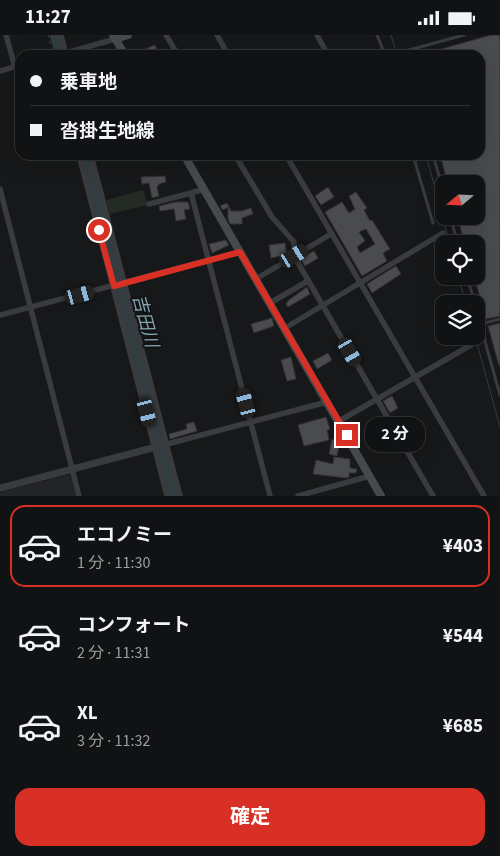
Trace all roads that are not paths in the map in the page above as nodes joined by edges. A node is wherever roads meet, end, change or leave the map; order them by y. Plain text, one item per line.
1 (6, 35) edge
2 (61, 35) edge
3 (128, 35) edge
4 (166, 35) edge
5 (217, 35) edge
6 (317, 35) edge
7 (377, 35) edge
8 (464, 35) edge
9 (114, 37) edge
10 (63, 50) edge
11 (76, 50) edge
12 (122, 50) edge
13 (175, 50) edge
14 (225, 50) edge
15 (325, 50) edge
16 (383, 50) edge
17 (409, 50) edge
18 (15, 60) edge
19 (15, 67) edge
20 (0, 71) edge
21 (80, 160) edge
22 (92, 160) edge
23 (186, 160) edge
24 (238, 160) edge
25 (289, 160) edge
26 (414, 160) edge
27 (434, 160) edge
28 (439, 175) edge
29 (0, 189) edge
30 (204, 189) junction
31 (191, 193) junction
32 (149, 205) dead end
33 (433, 223) dead end
34 (443, 233) dead end
35 (331, 234) junction
36 (240, 252) junction
37 (294, 256) junction
38 (208, 260) junction
39 (256, 279) junction
40 (308, 281) junction
41 (124, 282) junction
42 (361, 283) junction
43 (114, 286) junction
44 (270, 303) junction
45 (323, 305) junction
46 (30, 308) junction
47 (0, 315) edge
48 (500, 319) edge
49 (485, 324) edge
50 (284, 328) junction
51 (485, 340) edge
52 (471, 345) dead end
53 (415, 377) junction
54 (500, 395) edge
55 (377, 399) junction
56 (328, 402) junction
57 (250, 421) junction
58 (339, 421) junction
59 (167, 443) junction
60 (156, 447) junction
61 (73, 469) junction
62 (370, 476) junction
63 (0, 488) edge
64 (79, 496) edge
65 (167, 496) edge
66 (180, 496) edge
67 (270, 496) edge
68 (298, 496) edge
69 (381, 496) edge
70 (433, 496) edge
71 (484, 496) edge

1 - 18 street
2 - 10 street
3 - 9 main road
4 - 13 street
5 - 14 street
6 - 15 street
7 - 16 lane
8 - 17 lane
9 - 11 street
9 - 12 main road
19 - 20 street
21 - 43 street
22 - 41 street
23 - 30 main road
24 - 37 street
25 - 35 street
26 - 33 lane
27 - 28 lane
29 - 46 street
30 - 31 street
30 - 36 main road
31 - 32 street
31 - 38 street
34 - 42 street
35 - 37 street
35 - 42 street
36 - 38 street
36 - 39 main road
37 - 39 street
37 - 40 street
38 - 41 street
38 - 57 street
39 - 44 main road
40 - 44 street
40 - 45 street
41 - 43 street
41 - 59 street
42 - 45 street
42 - 53 street
43 - 46 street
43 - 60 street
44 - 50 main road
45 - 50 street
45 - 55 street
46 - 47 street
46 - 61 street
48 - 49 lane
50 - 56 main road
51 - 54 lane
52 - 53 street
53 - 55 street
53 - 71 street
55 - 58 street
55 - 70 street
56 - 57 street
56 - 58 main road
57 - 59 street
57 - 67 street
58 - 62 main road
59 - 60 street
59 - 66 street
60 - 61 street
60 - 65 street
61 - 63 street
61 - 64 street
62 - 68 street
62 - 69 main road

